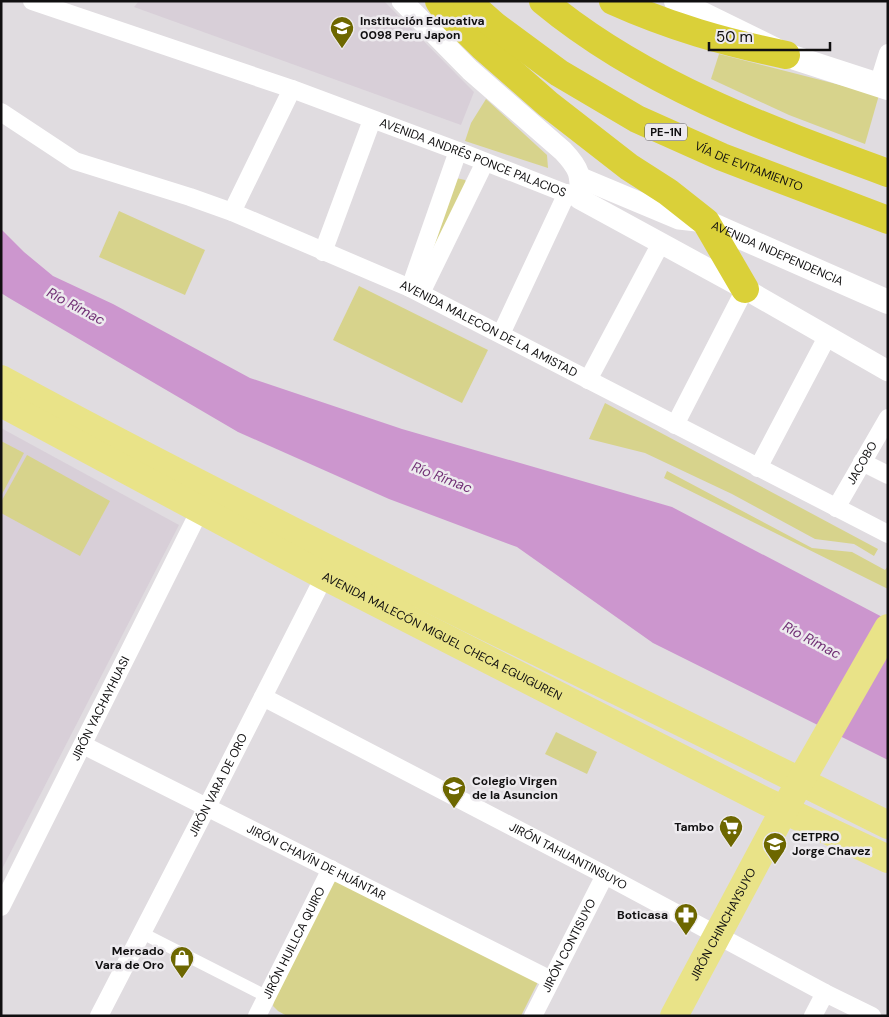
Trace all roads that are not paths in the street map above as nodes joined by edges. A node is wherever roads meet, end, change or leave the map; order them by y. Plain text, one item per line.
1 (32, 1) edge
2 (402, 1) edge
3 (439, 1) edge
4 (467, 1) edge
5 (543, 1) edge
6 (613, 1) edge
7 (676, 1) edge
8 (888, 53) edge
9 (786, 55) junction
10 (883, 86) edge
11 (292, 89) junction
12 (1, 112) edge
13 (372, 120) junction
14 (458, 151) junction
15 (485, 162) junction
16 (888, 173) edge
17 (576, 190) junction
18 (232, 212) junction
19 (888, 220) edge
20 (706, 222) junction
21 (661, 243) junction
22 (323, 252) junction
23 (745, 289) junction
24 (416, 290) junction
25 (888, 302) edge
26 (501, 334) junction
27 (827, 337) junction
28 (888, 370) edge
29 (1, 379) edge
30 (588, 380) junction
31 (1, 403) edge
32 (888, 418) edge
33 (675, 425) junction
34 (862, 462) junction
35 (758, 468) junction
36 (888, 475) edge
37 (836, 508) junction
38 (200, 510) junction
39 (888, 534) edge
40 (330, 564) junction
41 (888, 628) edge
42 (263, 697) junction
43 (83, 745) junction
44 (805, 774) junction
45 (207, 807) junction
46 (784, 810) junction
47 (888, 825) edge
48 (888, 859) edge
49 (331, 869) junction
50 (606, 875) junction
51 (1, 907) edge
52 (142, 932) junction
53 (717, 935) junction
54 (550, 980) junction
55 (825, 993) junction
56 (266, 996) junction
57 (99, 1016) edge
58 (257, 1016) edge
59 (533, 1016) edge
60 (674, 1016) edge
61 (814, 1016) edge
62 (872, 1016) edge

1 - 11 street, AVENIDA ANDRÉS PONCE PALACIOS
2 - 17 street
3 - 20 highway
4 - 19 highway, VÍA DE EVITAMIENTO / PE-1N
5 - 16 highway
6 - 9 highway
7 - 9 main road
8 - 10 street
9 - 10 main road
11 - 13 street, AVENIDA ANDRÉS PONCE PALACIOS
11 - 18 street
12 - 18 street, AVENIDA MALECON DE LA AMISTAD
13 - 14 street, AVENIDA ANDRÉS PONCE PALACIOS
13 - 22 street
14 - 15 street, AVENIDA ANDRÉS PONCE PALACIOS
14 - 24 street
15 - 17 street, AVENIDA ANDRÉS PONCE PALACIOS
15 - 24 street
17 - 20 street, AVENIDA INDEPENDENCIA
17 - 21 street, AVENIDA ANDRÉS PONCE PALACIOS
17 - 26 street
18 - 22 street, AVENIDA MALECON DE LA AMISTAD
20 - 23 highway
20 - 25 main road, AVENIDA INDEPENDENCIA
21 - 23 street, AVENIDA ANDRÉS PONCE PALACIOS
21 - 30 street
22 - 24 street, AVENIDA MALECON DE LA AMISTAD
23 - 27 street, AVENIDA ANDRÉS PONCE PALACIOS
23 - 33 street
24 - 26 street, AVENIDA MALECON DE LA AMISTAD
26 - 30 street, AVENIDA MALECON DE LA AMISTAD
27 - 28 street, AVENIDA ANDRÉS PONCE PALACIOS
27 - 35 street
29 - 40 main road, AVENIDA MALECÓN MIGUEL CHECA EGUIGUREN
30 - 33 street, AVENIDA MALECON DE LA AMISTAD
31 - 38 main road, AVENIDA MALECÓN MIGUEL CHECA EGUIGUREN
32 - 34 street, JACOBO
33 - 35 street, AVENIDA MALECON DE LA AMISTAD
34 - 36 street
34 - 37 street, JACOBO
35 - 37 street, AVENIDA MALECON DE LA AMISTAD
37 - 39 street, AVENIDA MALECON DE LA AMISTAD
38 - 40 main road, AVENIDA MALECÓN MIGUEL CHECA EGUIGUREN
38 - 43 street, JIRÓN YACHAYHUASI
40 - 42 street, JIRÓN VARA DE ORO
40 - 44 main road, AVENIDA MALECÓN MIGUEL CHECA EGUIGUREN
40 - 46 main road, AVENIDA MALECÓN MIGUEL CHECA EGUIGUREN
41 - 44 main road, JIRÓN CHINCHAYSUYO
42 - 45 street, JIRÓN VARA DE ORO
42 - 50 street, JIRÓN TAHUANTINSUYO
43 - 45 street, JIRÓN CHAVÍN DE HUÁNTAR
43 - 51 street, JIRÓN YACHAYHUASI
44 - 46 main road, JIRÓN CHINCHAYSUYO
44 - 47 main road, AVENIDA MALECÓN MIGUEL CHECA EGUIGUREN
45 - 49 street, JIRÓN CHAVÍN DE HUÁNTAR
45 - 52 street, JIRÓN VARA DE ORO
46 - 48 main road, AVENIDA MALECÓN MIGUEL CHECA EGUIGUREN
46 - 53 main road, JIRÓN CHINCHAYSUYO
49 - 54 street, JIRÓN CHAVÍN DE HUÁNTAR
49 - 56 street, JIRÓN HUILLCA QUIRO
50 - 53 street, JIRÓN TAHUANTINSUYO
50 - 54 street, JIRÓN CONTISUYO
52 - 56 street
52 - 57 street, JIRÓN VARA DE ORO
53 - 55 street, JIRÓN TAHUANTINSUYO
53 - 60 main road, JIRÓN CHINCHAYSUYO
54 - 59 street, JIRÓN CONTISUYO
55 - 61 street
55 - 62 street, JIRÓN TAHUANTINSUYO
56 - 58 street, JIRÓN HUILLCA QUIRO

